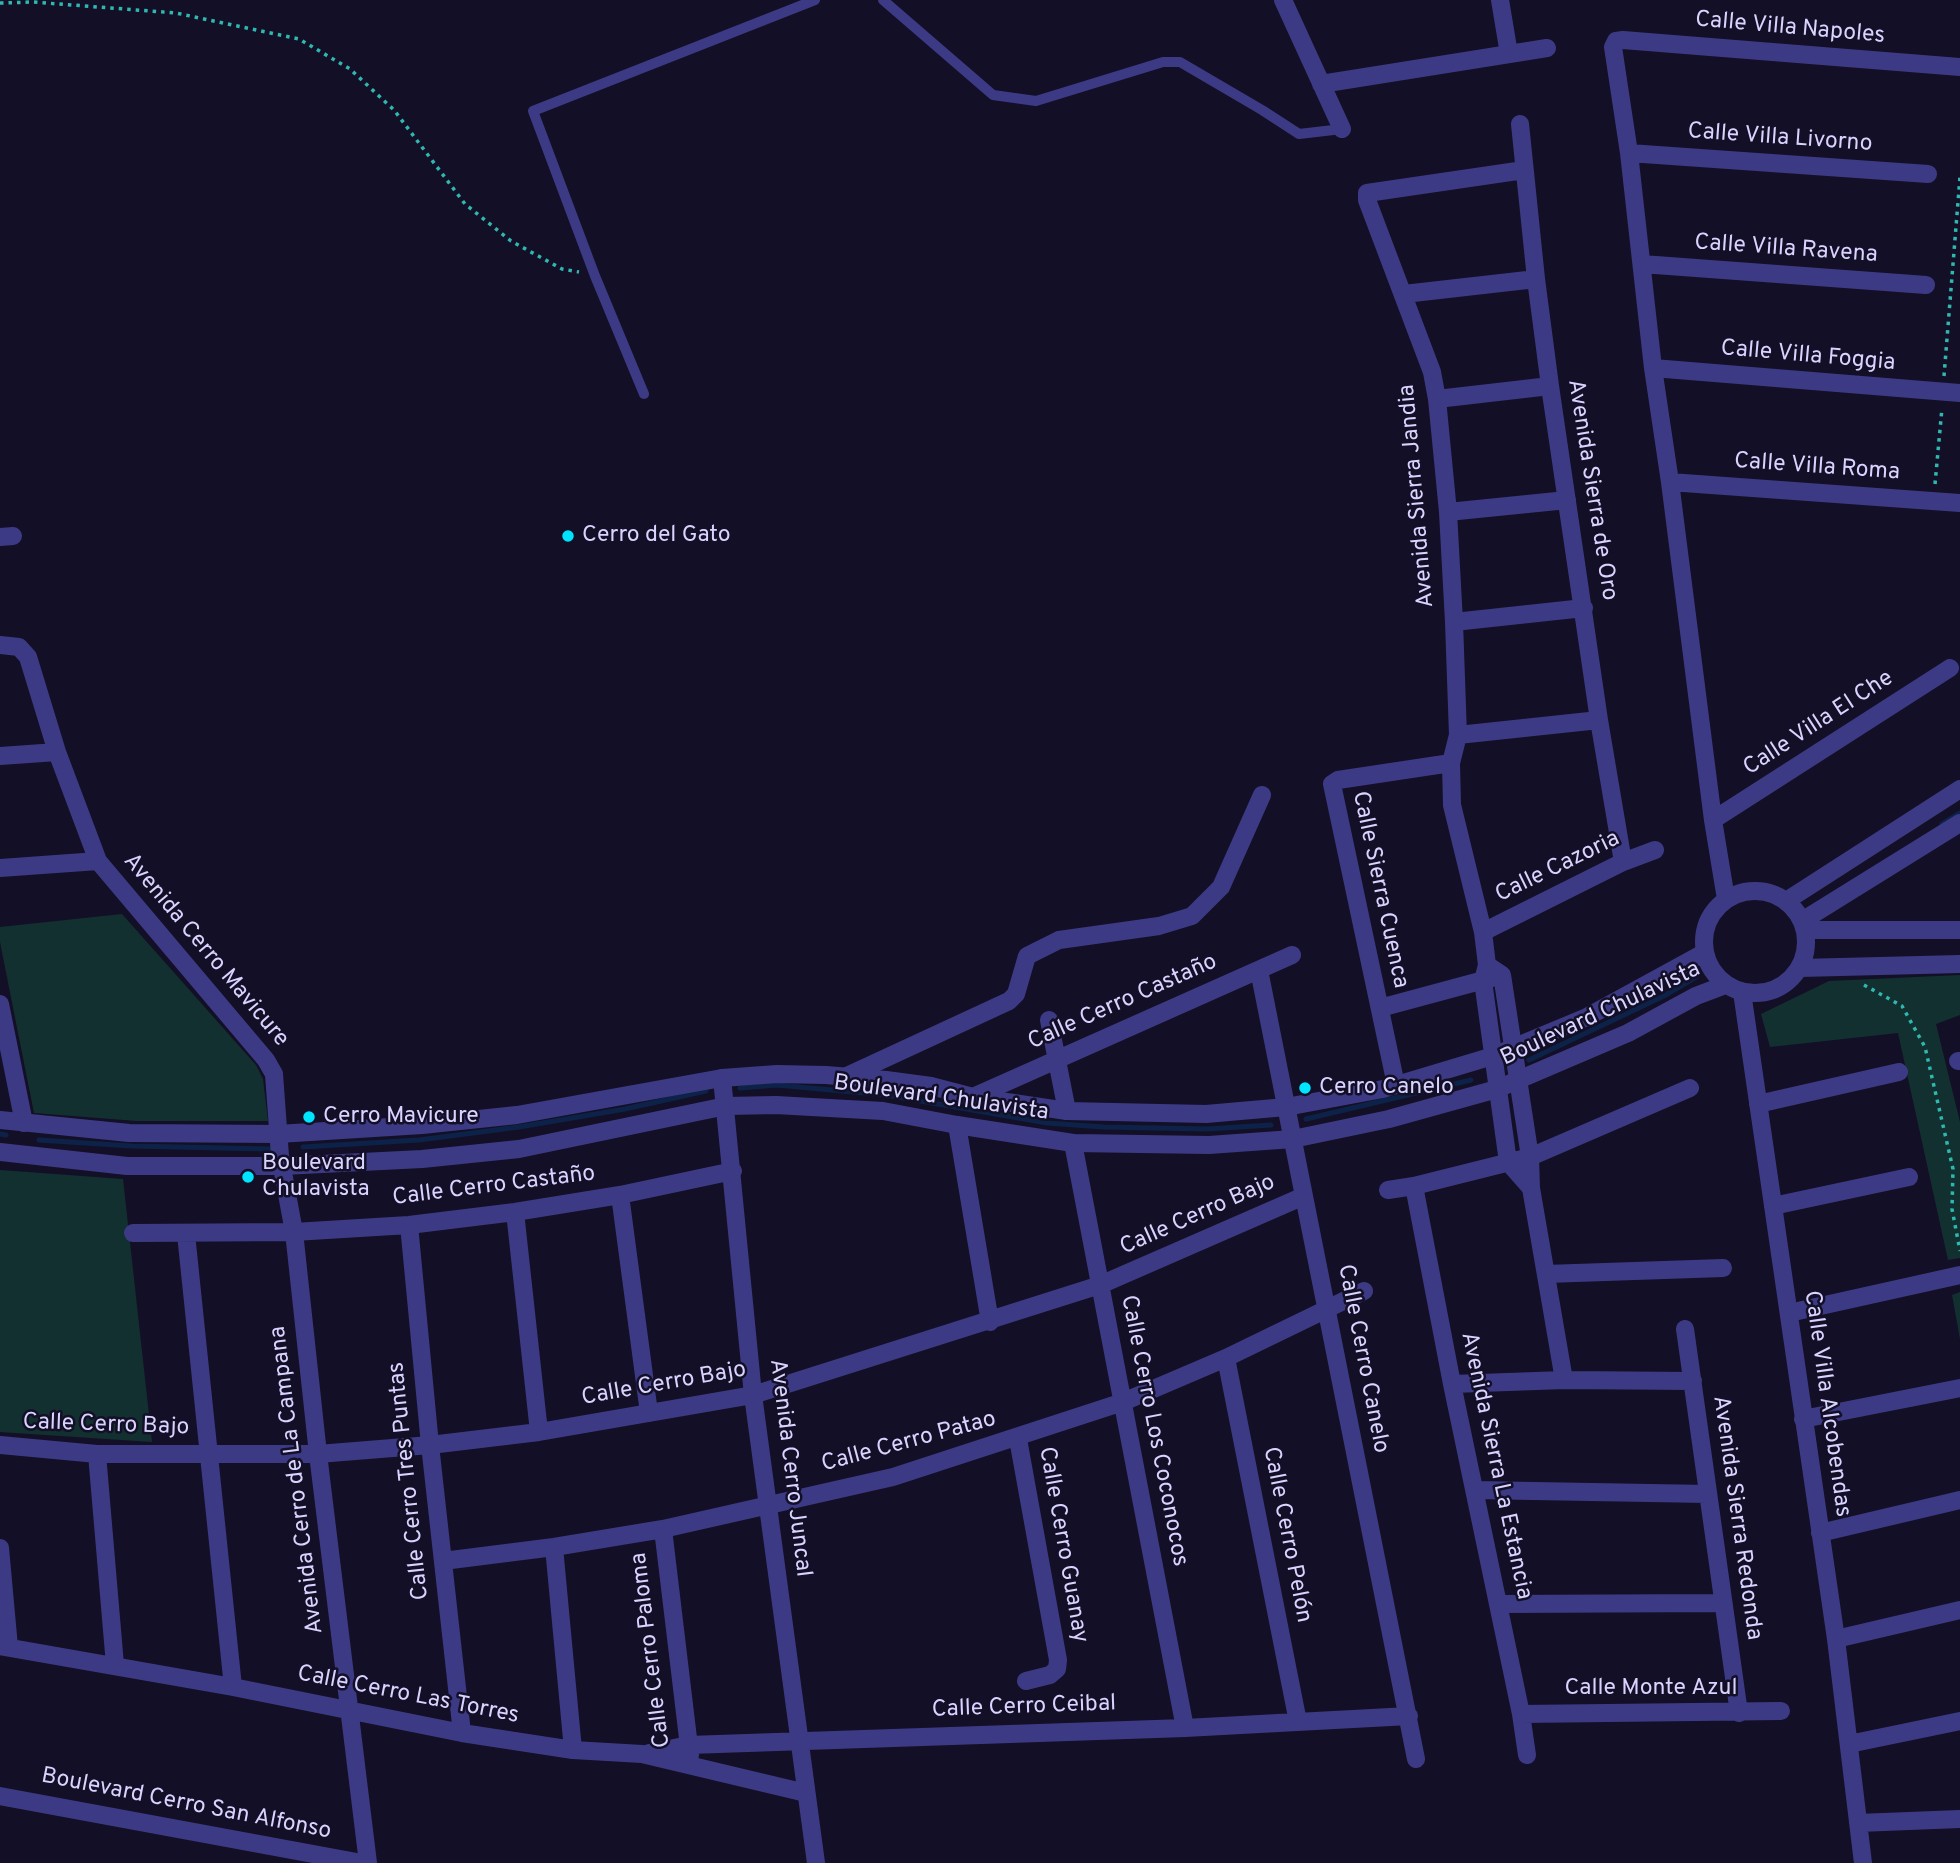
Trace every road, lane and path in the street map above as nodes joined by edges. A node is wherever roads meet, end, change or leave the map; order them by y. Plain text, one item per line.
1 (815, 0) edge
2 (883, 0) edge
3 (1283, 0) edge
4 (1500, 0) edge
5 (0, 3) edge
6 (1547, 48) dead end
7 (1509, 54) junction
8 (1960, 67) edge
9 (1321, 84) junction
10 (1520, 124) dead end
11 (1342, 129) joint
12 (1629, 153) junction
13 (1524, 170) junction
14 (1928, 174) dead end
15 (1960, 177) edge
16 (1643, 264) junction
17 (595, 276) junction
18 (1536, 279) junction
19 (1926, 285) dead end
20 (1404, 294) junction
21 (1653, 368) junction
22 (1550, 386) junction
23 (1952, 392) edge
24 (644, 394) dead end
25 (1437, 399) junction
26 (1670, 482) junction
27 (1567, 500) junction
28 (1933, 500) junction
29 (1960, 503) edge
30 (1448, 512) junction
31 (1584, 608) junction
32 (1454, 622) junction
33 (0, 645) edge
34 (1950, 668) dead end
35 (1599, 720) junction
36 (1458, 736) junction
37 (57, 752) junction
38 (0, 756) edge
39 (1451, 763) junction
40 (1960, 789) edge
41 (1262, 794) dead end
42 (1713, 820) junction
43 (1960, 823) edge
44 (1656, 850) dead end
45 (98, 861) junction
46 (1623, 862) junction
47 (0, 868) edge
48 (1726, 899) junction
49 (1786, 901) junction
50 (1804, 926) junction
51 (1960, 930) edge
52 (1483, 932) junction
53 (1704, 953) junction
54 (1292, 955) dead end
55 (1960, 964) edge
56 (1800, 968) junction
57 (1835, 968) junction
58 (1259, 970) junction
59 (1491, 974) junction
60 (1725, 985) junction
61 (1742, 992) junction
62 (0, 1004) edge
63 (1380, 1008) junction
64 (1049, 1020) dead end
65 (1514, 1047) junction
66 (1493, 1056) junction
67 (1055, 1058) junction
68 (1899, 1072) dead end
69 (847, 1076) junction
70 (722, 1078) junction
71 (1517, 1080) junction
72 (1396, 1085) junction
73 (1690, 1088) dead end
74 (1497, 1089) junction
75 (973, 1097) junction
76 (1758, 1104) junction
77 (726, 1106) junction
78 (1286, 1107) junction
79 (1067, 1111) junction
80 (0, 1120) edge
81 (24, 1123) junction
82 (957, 1125) junction
83 (278, 1134) junction
84 (1293, 1139) junction
85 (1073, 1143) junction
86 (0, 1152) edge
87 (21, 1154) junction
88 (1530, 1157) junction
89 (1508, 1162) junction
90 (282, 1166) junction
91 (733, 1171) junction
92 (1909, 1177) dead end
93 (1414, 1186) junction
94 (1531, 1188) junction
95 (1388, 1190) dead end
96 (620, 1195) junction
97 (1304, 1196) junction
98 (1773, 1206) junction
99 (515, 1212) junction
100 (409, 1225) junction
101 (294, 1232) junction
102 (133, 1233) dead end
103 (186, 1234) junction
104 (1960, 1251) edge
105 (1723, 1268) dead end
106 (1546, 1274) junction
107 (1960, 1275) edge
108 (1100, 1285) junction
109 (1364, 1291) dead end
110 (1327, 1310) junction
111 (1789, 1313) junction
112 (990, 1322) junction
113 (1685, 1329) dead end
114 (1226, 1358) junction
115 (1564, 1380) junction
116 (1693, 1381) junction
117 (1452, 1384) junction
118 (1960, 1388) edge
119 (753, 1395) junction
120 (1123, 1402) junction
121 (649, 1413) junction
122 (1803, 1419) junction
123 (539, 1432) junction
124 (1018, 1438) junction
125 (430, 1445) junction
126 (0, 1446) edge
127 (97, 1454) junction
128 (209, 1454) junction
129 (318, 1454) junction
130 (1475, 1490) junction
131 (1708, 1494) junction
132 (1960, 1500) edge
133 (769, 1504) junction
134 (663, 1529) junction
135 (1820, 1533) junction
136 (554, 1547) junction
137 (0, 1548) edge
138 (443, 1561) junction
139 (1723, 1603) junction
140 (1498, 1604) junction
141 (1960, 1610) edge
142 (1836, 1639) junction
143 (4, 1647) edge
144 (116, 1665) junction
145 (1026, 1681) dead end
146 (233, 1687) junction
147 (351, 1712) junction
148 (1782, 1712) dead end
149 (1739, 1713) junction
150 (1521, 1714) junction
151 (1409, 1716) junction
152 (1960, 1721) edge
153 (1297, 1722) junction
154 (1185, 1728) junction
155 (461, 1732) junction
156 (801, 1740) junction
157 (1849, 1744) junction
158 (689, 1745) junction
159 (573, 1750) junction
160 (642, 1754) junction
161 (1527, 1755) dead end
162 (1416, 1759) dead end
163 (690, 1766) junction
164 (806, 1793) junction
165 (0, 1796) edge
166 (1960, 1819) edge
167 (1858, 1823) junction
168 (362, 1863) edge
169 (368, 1863) edge
170 (816, 1863) edge
171 (1863, 1863) edge

1 - 17 lane
2 - 11 lane
3 - 9 street
4 - 7 street
5 - 17 path
6 - 7 street
7 - 9 street
8 - 12 street, Calle Villa Napoles
9 - 11 street
10 - 13 street, Avenida Sierra de Oro
12 - 14 street, Calle Villa Livorno
12 - 16 street
13 - 18 street, Avenida Sierra de Oro
13 - 20 street, Avenida Sierra Jandia
15 - 23 path
16 - 19 street, Calle Villa Ravena
16 - 21 street
17 - 24 lane
18 - 20 street
18 - 22 street, Avenida Sierra de Oro
20 - 25 street, Avenida Sierra Jandia
21 - 23 street, Calle Villa Foggia
21 - 26 street
22 - 25 street
22 - 27 street, Avenida Sierra de Oro
23 - 28 path
25 - 30 street, Avenida Sierra Jandia
26 - 28 street, Calle Villa Roma
26 - 42 street
27 - 30 street
27 - 31 street, Avenida Sierra de Oro
28 - 29 street, Calle Villa Roma
30 - 32 street, Avenida Sierra Jandia
31 - 32 street
31 - 35 street, Avenida Sierra de Oro
32 - 36 street, Avenida Sierra Jandia
33 - 37 street, Avenida Cerro Mavicure
34 - 42 street, Calle Villa El Che
35 - 36 street
35 - 46 street, Avenida Sierra de Oro
36 - 39 street, Avenida Sierra Jandia
37 - 38 street
37 - 45 street, Avenida Cerro Mavicure
39 - 52 street, Avenida Sierra Jandia
39 - 63 street, Calle Sierra Cuenca
40 - 49 street
41 - 69 street
42 - 48 street
43 - 50 street
44 - 46 street, Calle Cazoria
45 - 47 street
45 - 83 street, Avenida Cerro Mavicure
46 - 52 street, Calle Cazoria
48 - 49 street
48 - 53 street, Boulevard Chulavista
49 - 50 street
50 - 51 street
50 - 56 street
52 - 59 street, Avenida Sierra Jandia
53 - 60 street, Boulevard Chulavista
53 - 65 street, Boulevard Chulavista
54 - 58 street, Calle Cerro Castaño
55 - 57 street
56 - 57 street
56 - 61 street, Boulevard Chulavista
57 - 104 path
58 - 67 street, Calle Cerro Castaño
58 - 78 street, Calle Cerro Canelo
59 - 63 street
59 - 65 street
59 - 66 street
60 - 61 street, Boulevard Chulavista
60 - 71 street, Boulevard Chulavista
61 - 76 street, Calle Villa Alcobendas
62 - 81 street
63 - 72 street, Calle Sierra Cuenca
64 - 67 street
65 - 66 street, Boulevard Chulavista
65 - 71 street
66 - 72 street, Boulevard Chulavista
66 - 74 street
67 - 75 street, Calle Cerro Castaño
67 - 79 street
68 - 76 street
69 - 70 street, Boulevard Chulavista
69 - 75 street, Boulevard Chulavista
70 - 77 street, Avenida Cerro Juncal
70 - 83 street, Boulevard Chulavista
71 - 74 street, Boulevard Chulavista
71 - 88 street
72 - 78 street, Boulevard Chulavista
73 - 88 street
74 - 84 street, Boulevard Chulavista
74 - 89 street
75 - 79 street, Boulevard Chulavista
76 - 98 street, Calle Villa Alcobendas
77 - 82 street, Boulevard Chulavista
77 - 90 street, Boulevard Chulavista
77 - 91 street, Avenida Cerro Juncal
78 - 79 street, Boulevard Chulavista
78 - 84 street, Calle Cerro Canelo
80 - 81 street, Boulevard Chulavista
81 - 83 street, Boulevard Chulavista
81 - 87 street
82 - 85 street, Boulevard Chulavista
82 - 112 street
83 - 90 street, Avenida Cerro de La Campana
84 - 85 street, Boulevard Chulavista
84 - 97 street, Calle Cerro Canelo
85 - 108 street, Calle Cerro Los Coconocos
86 - 87 street, Boulevard Chulavista
87 - 90 street, Boulevard Chulavista
88 - 89 street
88 - 94 street
89 - 93 street
89 - 94 street
90 - 101 street, Avenida Cerro de La Campana
91 - 96 street, Calle Cerro Castaño
91 - 119 street, Avenida Cerro Juncal
92 - 98 street
93 - 95 street
93 - 117 street, Avenida Sierra La Estancia
94 - 106 street
96 - 99 street, Calle Cerro Castaño
96 - 121 street
97 - 108 street, Calle Cerro Bajo
97 - 110 street, Calle Cerro Canelo
98 - 111 street, Calle Villa Alcobendas
99 - 100 street, Calle Cerro Castaño
99 - 123 street
100 - 101 street, Calle Cerro Castaño
100 - 125 street, Calle Cerro Tres Puntas
101 - 103 street, Calle Cerro Castaño
101 - 129 street, Avenida Cerro de La Campana
102 - 103 street, Calle Cerro Castaño
103 - 128 street
105 - 106 street
106 - 115 street
107 - 111 street
108 - 112 street, Calle Cerro Bajo
108 - 120 street, Calle Cerro Los Coconocos
109 - 110 street, Calle Cerro Patao
110 - 114 street, Calle Cerro Patao
110 - 151 street, Calle Cerro Canelo
111 - 122 street, Calle Villa Alcobendas
112 - 119 street, Calle Cerro Bajo
113 - 116 street, Avenida Sierra Redonda
114 - 120 street, Calle Cerro Patao
114 - 153 street, Calle Cerro Pelón
115 - 116 street
115 - 117 street
116 - 131 street, Avenida Sierra Redonda
117 - 130 street, Avenida Sierra La Estancia
118 - 122 street
119 - 121 street, Calle Cerro Bajo
119 - 133 street, Avenida Cerro Juncal
120 - 124 street, Calle Cerro Patao
120 - 154 street, Calle Cerro Los Coconocos
121 - 123 street, Calle Cerro Bajo
122 - 135 street, Calle Villa Alcobendas
123 - 125 street, Calle Cerro Bajo
124 - 133 street, Calle Cerro Patao
124 - 145 street, Calle Cerro Guanay
125 - 129 street, Calle Cerro Bajo
125 - 138 street, Calle Cerro Tres Puntas
126 - 127 street, Calle Cerro Bajo
127 - 128 street, Calle Cerro Bajo
127 - 144 street
128 - 129 street, Calle Cerro Bajo
128 - 146 street
129 - 147 street, Avenida Cerro de La Campana
130 - 131 street
130 - 140 street, Avenida Sierra La Estancia
131 - 139 street, Avenida Sierra Redonda
132 - 135 street
133 - 134 street, Calle Cerro Patao
133 - 156 street, Avenida Cerro Juncal
134 - 136 street, Calle Cerro Patao
134 - 158 street, Calle Cerro Paloma
135 - 142 street, Calle Villa Alcobendas
136 - 138 street, Calle Cerro Patao
136 - 159 street
137 - 143 street
138 - 155 street, Calle Cerro Tres Puntas
139 - 140 street
139 - 149 street, Avenida Sierra Redonda
140 - 150 street, Avenida Sierra La Estancia
141 - 142 street
142 - 157 street, Calle Villa Alcobendas
143 - 144 street, Calle Cerro Las Torres
144 - 146 street, Calle Cerro Las Torres
146 - 147 street, Calle Cerro Las Torres
147 - 155 street, Calle Cerro Las Torres
147 - 169 street, Avenida Cerro de La Campana
148 - 149 street, Calle Monte Azul
149 - 150 street, Calle Monte Azul
150 - 161 street, Avenida Sierra La Estancia
151 - 153 street, Calle Cerro Ceibal
151 - 162 street, Calle Cerro Canelo
152 - 157 street
153 - 154 street, Calle Cerro Ceibal
154 - 156 street, Calle Cerro Ceibal
155 - 159 street, Calle Cerro Las Torres
156 - 158 street, Calle Cerro Ceibal
156 - 164 street, Avenida Cerro Juncal
157 - 167 street, Calle Villa Alcobendas
158 - 160 street, Calle Cerro Ceibal
158 - 163 street, Calle Cerro Paloma
159 - 160 street, Calle Cerro Las Torres
160 - 163 street, Calle Cerro Las Torres
163 - 164 street, Calle Cerro Las Torres
164 - 170 street, Avenida Cerro Juncal
165 - 168 street, Boulevard Cerro San Alfonso
166 - 167 street
167 - 171 street, Calle Villa Alcobendas

